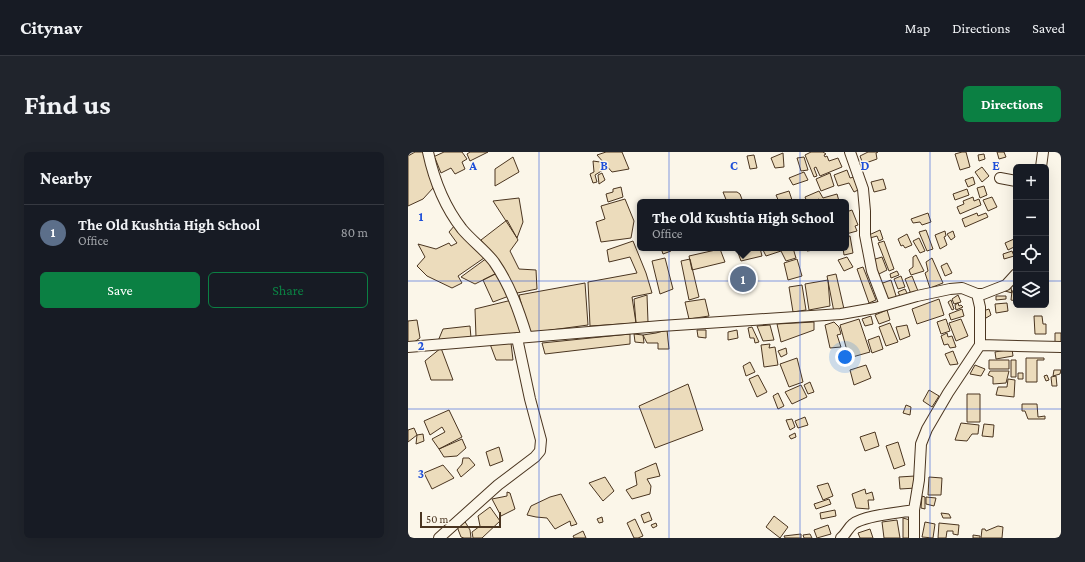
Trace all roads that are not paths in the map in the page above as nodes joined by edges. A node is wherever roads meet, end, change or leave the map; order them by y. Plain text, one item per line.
1 (428, 152) edge
2 (850, 152) edge
3 (1043, 152) edge
4 (1041, 164) edge
5 (1000, 178) dead end
6 (1013, 180) edge
7 (1013, 277) edge
8 (977, 294) junction
9 (885, 305) junction
10 (522, 337) junction
11 (980, 345) junction
12 (408, 347) edge
13 (1061, 347) edge
14 (914, 510) junction
15 (439, 538) edge
16 (840, 538) edge
17 (914, 538) edge

1 - 10 street
2 - 9 street
3 - 4 street
5 - 6 street
7 - 8 street
8 - 9 street
8 - 11 street
9 - 10 street
10 - 12 street
10 - 15 street
11 - 13 street
11 - 14 street
14 - 16 street
14 - 17 street

